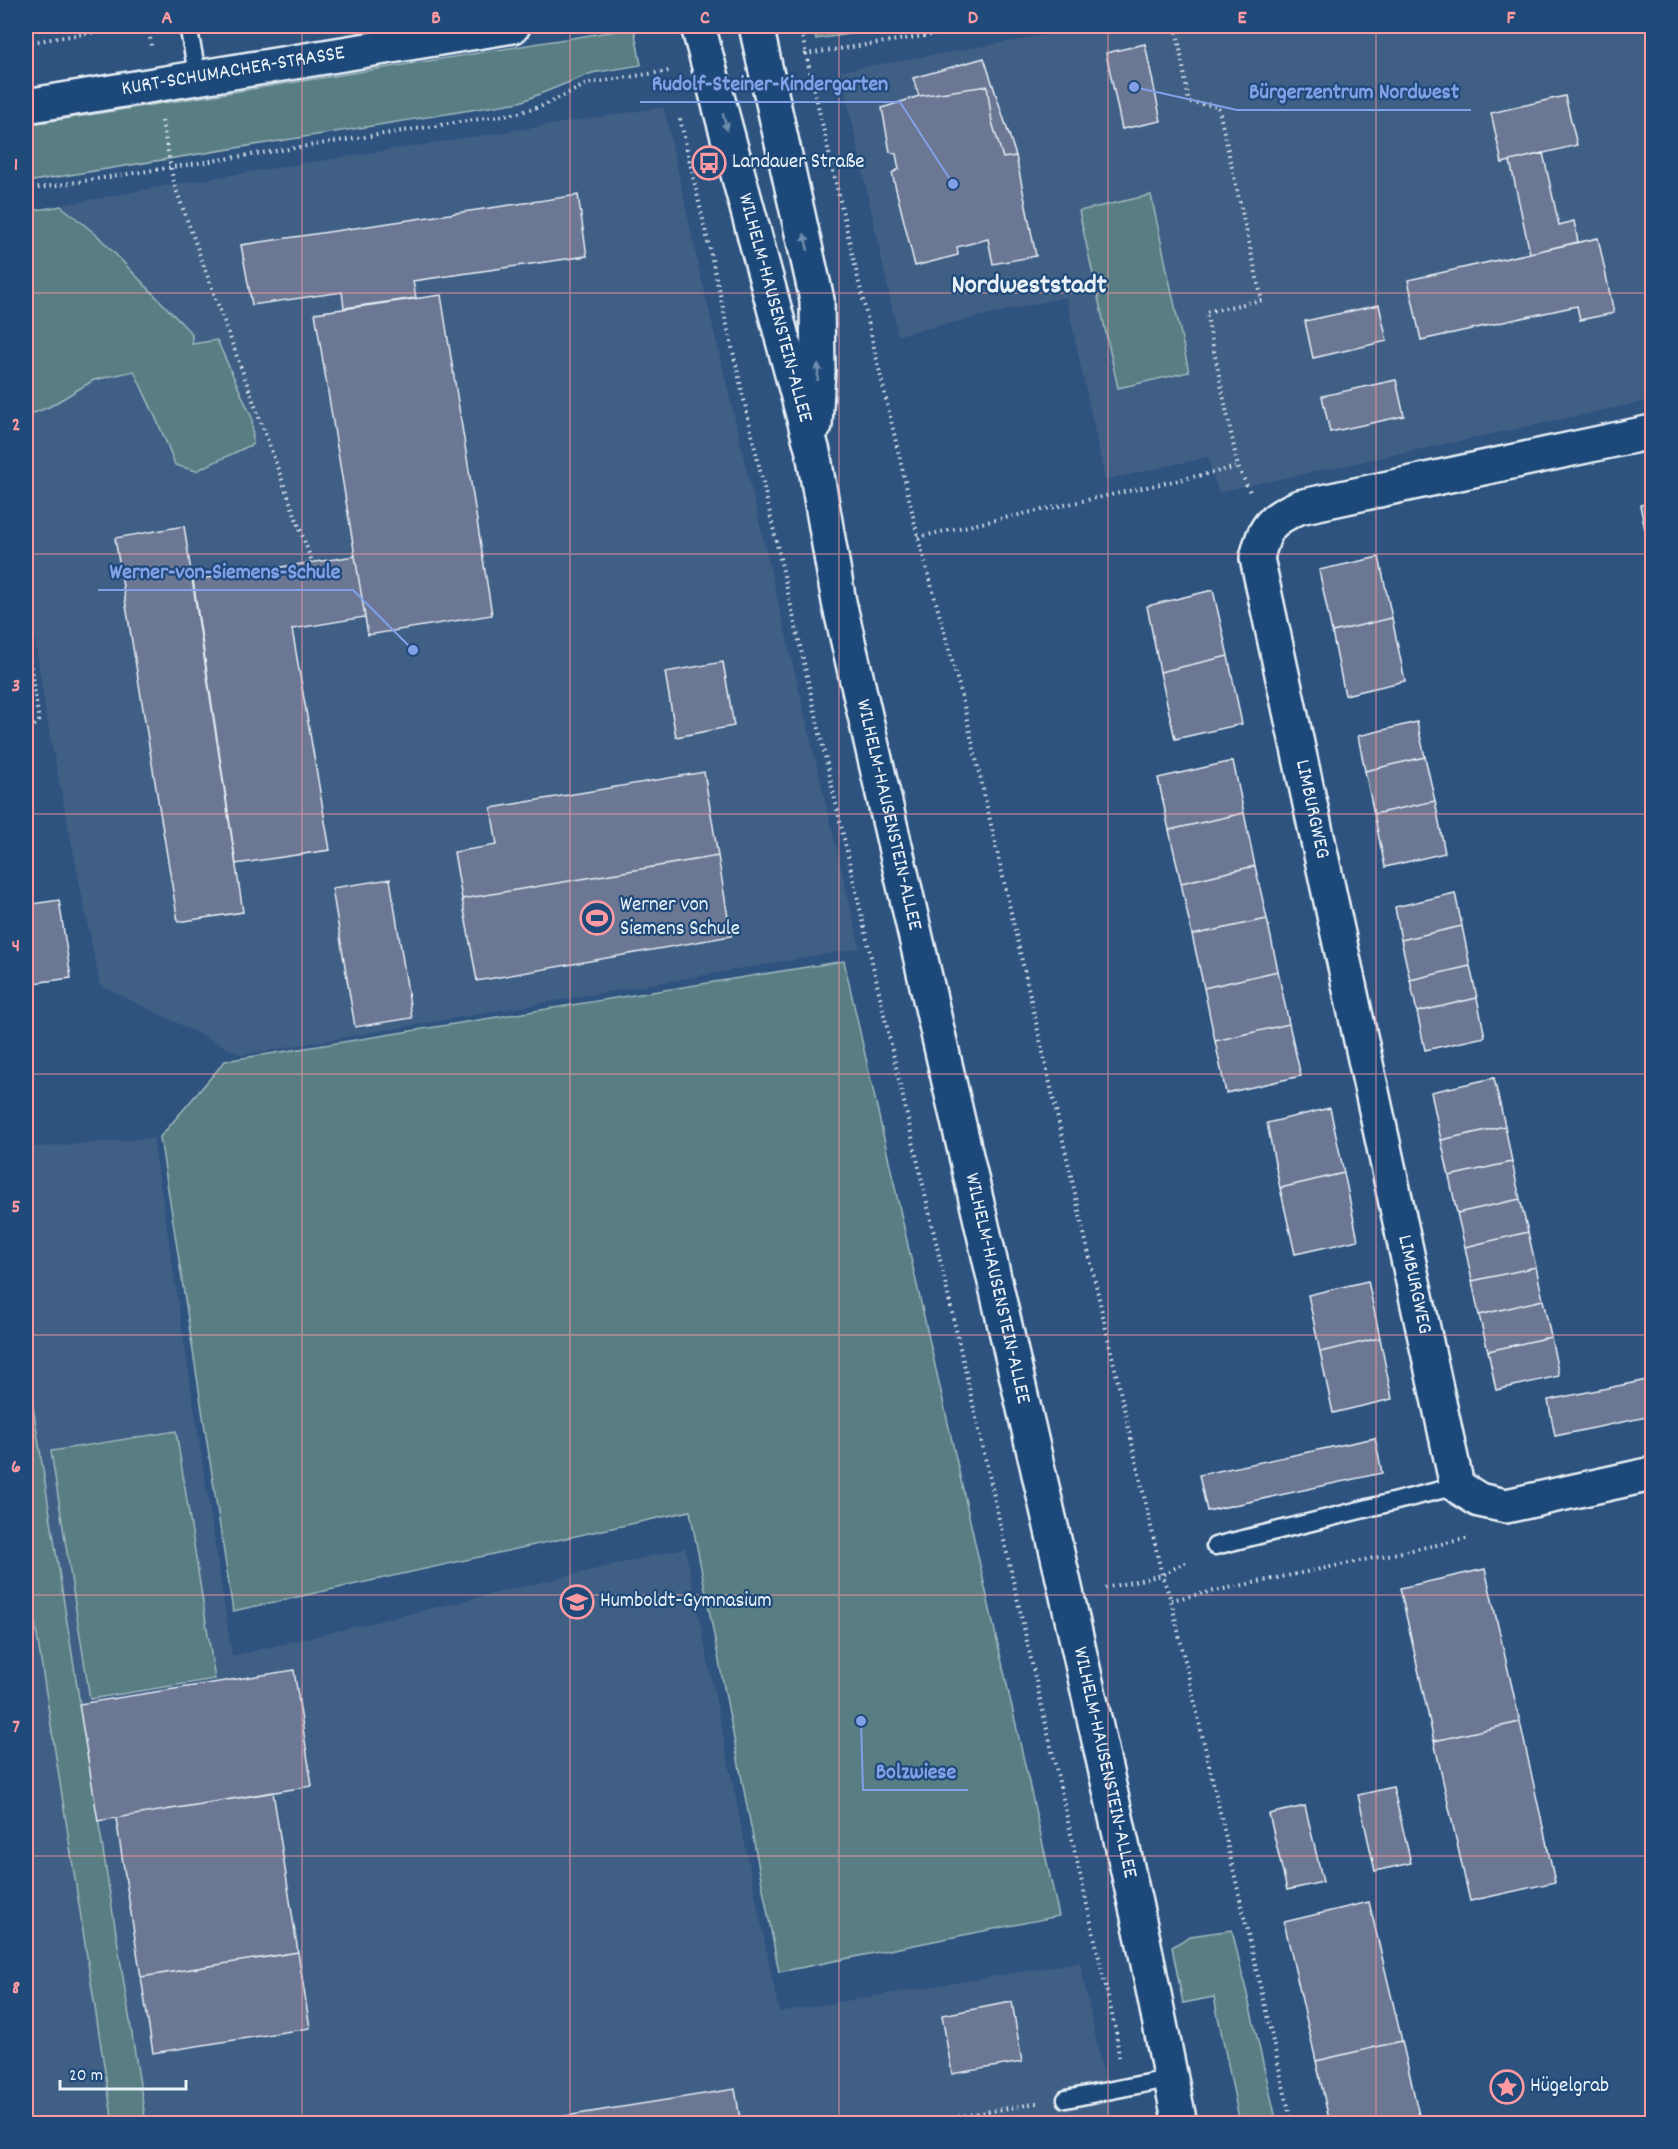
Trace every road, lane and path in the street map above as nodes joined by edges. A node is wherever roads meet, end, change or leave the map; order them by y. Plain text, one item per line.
1 (133, 26) edge
2 (149, 26) edge
3 (188, 26) edge
4 (513, 26) edge
5 (698, 26) edge
6 (756, 26) edge
7 (990, 26) edge
8 (1176, 26) edge
9 (26, 43) edge
10 (198, 77) junction
11 (670, 78) dead end
12 (156, 83) junction
13 (26, 106) edge
14 (678, 109) dead end
15 (170, 168) junction
16 (26, 190) edge
17 (1653, 432) edge
18 (813, 452) junction
19 (1238, 467) junction
20 (1276, 517) junction
21 (918, 537) junction
22 (312, 562) dead end
23 (26, 637) edge
24 (26, 733) edge
25 (1653, 1474) edge
26 (1457, 1486) junction
27 (1506, 1506) junction
28 (1215, 1546) dead end
29 (1172, 1600) junction
30 (1173, 2078) junction
31 (1122, 2089) junction
32 (1066, 2099) joint
33 (917, 2124) edge
34 (1180, 2124) edge
35 (1292, 2124) edge

1 - 9 path
2 - 12 path
3 - 10 lane
4 - 10 street, KURT-SCHUMACHER-STRASSE
5 -> 18 street, WILHELM-HAUSENSTEIN-ALLEE
18 -> 6 street, WILHELM-HAUSENSTEIN-ALLEE
7 - 21 path
8 - 19 path
10 - 12 street, KURT-SCHUMACHER-STRASSE
11 - 15 path
12 - 13 street, KURT-SCHUMACHER-STRASSE
12 - 15 path
14 - 31 path
15 - 16 path
15 - 22 path
17 - 20 street
18 - 30 street, WILHELM-HAUSENSTEIN-ALLEE
19 - 20 path
19 - 21 path
20 - 26 street, LIMBURGWEG
21 - 29 path
23 - 24 path
25 - 27 street
26 - 27 street
26 - 28 lane
27 - 29 path
29 - 35 path
30 - 31 lane
30 - 34 street, WILHELM-HAUSENSTEIN-ALLEE
31 - 32 lane
32 - 33 path

